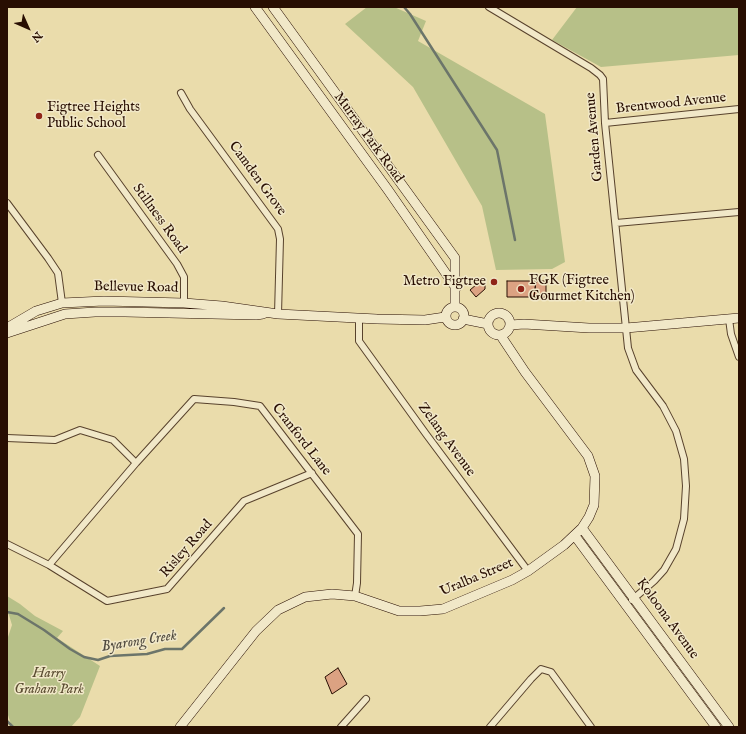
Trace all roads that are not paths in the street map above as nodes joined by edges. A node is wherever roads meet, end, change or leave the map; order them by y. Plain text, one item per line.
1 (254, 7) edge
2 (273, 7) edge
3 (489, 7) edge
4 (181, 93) dead end
5 (739, 110) edge
6 (605, 123) junction
7 (98, 155) dead end
8 (400, 181) junction
9 (388, 190) junction
10 (7, 203) edge
11 (739, 212) edge
12 (616, 223) junction
13 (456, 288) junction
14 (62, 303) junction
15 (184, 303) junction
16 (455, 307) junction
17 (274, 313) junction
18 (445, 317) junction
19 (359, 318) junction
20 (739, 318) edge
21 (463, 319) junction
22 (729, 319) junction
23 (488, 324) junction
24 (511, 325) junction
25 (7, 328) edge
26 (626, 328) junction
27 (7, 334) edge
28 (501, 336) junction
29 (739, 357) edge
30 (7, 438) edge
31 (136, 463) junction
32 (312, 473) junction
33 (582, 528) junction
34 (575, 536) junction
35 (7, 544) edge
36 (49, 565) junction
37 (528, 571) junction
38 (355, 596) junction
39 (634, 598) junction
40 (625, 605) junction
41 (702, 692) junction
42 (366, 698) dead end
43 (694, 698) junction
44 (180, 727) edge
45 (342, 727) edge
46 (490, 727) edge
47 (591, 727) edge
48 (716, 727) edge
49 (729, 727) edge

1 - 9 street, Murray Park Road
2 - 8 street, Murray Park Road
3 - 6 street, Garden Avenue
4 - 17 street, Camden Grove
5 - 6 street, Brentwood Avenue
6 - 12 street, Garden Avenue
7 - 15 street, Stillness Road
8 - 9 street
8 - 13 street, Murray Park Road
9 - 13 street, Murray Park Road
10 - 14 street
11 - 12 street
12 - 26 street, Garden Avenue
13 - 16 street, Murray Park Road
14 - 15 street, Bellevue Road
14 - 25 street, Bellevue Road
15 - 17 street, Bellevue Road
16 - 18 street
16 - 21 street
17 - 19 street, Bellevue Road
17 - 27 street, Bellevue Road
18 - 19 street, Bellevue Road
18 - 21 street
19 - 37 street, Zelang Avenue
20 - 22 street
21 - 23 street
22 - 26 street
22 - 29 street
23 - 24 street
23 - 28 street
24 - 26 street
24 - 28 street
26 - 39 street, Garden Avenue
28 - 33 street, Uralba Street
30 - 31 street
31 - 32 street, Cranford Lane
31 - 36 street, Cranford Lane
32 - 36 street, Risley Road
32 - 38 street, Cranford Lane
33 - 34 street, Uralba Street
33 - 39 street, Koloona Avenue
34 - 37 street, Uralba Street
34 - 40 street, Koloona Avenue
35 - 36 street, Risley Road
37 - 38 street, Uralba Street
38 - 44 street, Uralba Street
39 - 40 street, Garden Avenue
39 - 41 street, Koloona Avenue
40 - 43 street, Koloona Avenue
41 - 43 street
41 - 49 street, Koloona Avenue
42 - 45 street
43 - 48 street, Koloona Avenue
46 - 47 street

